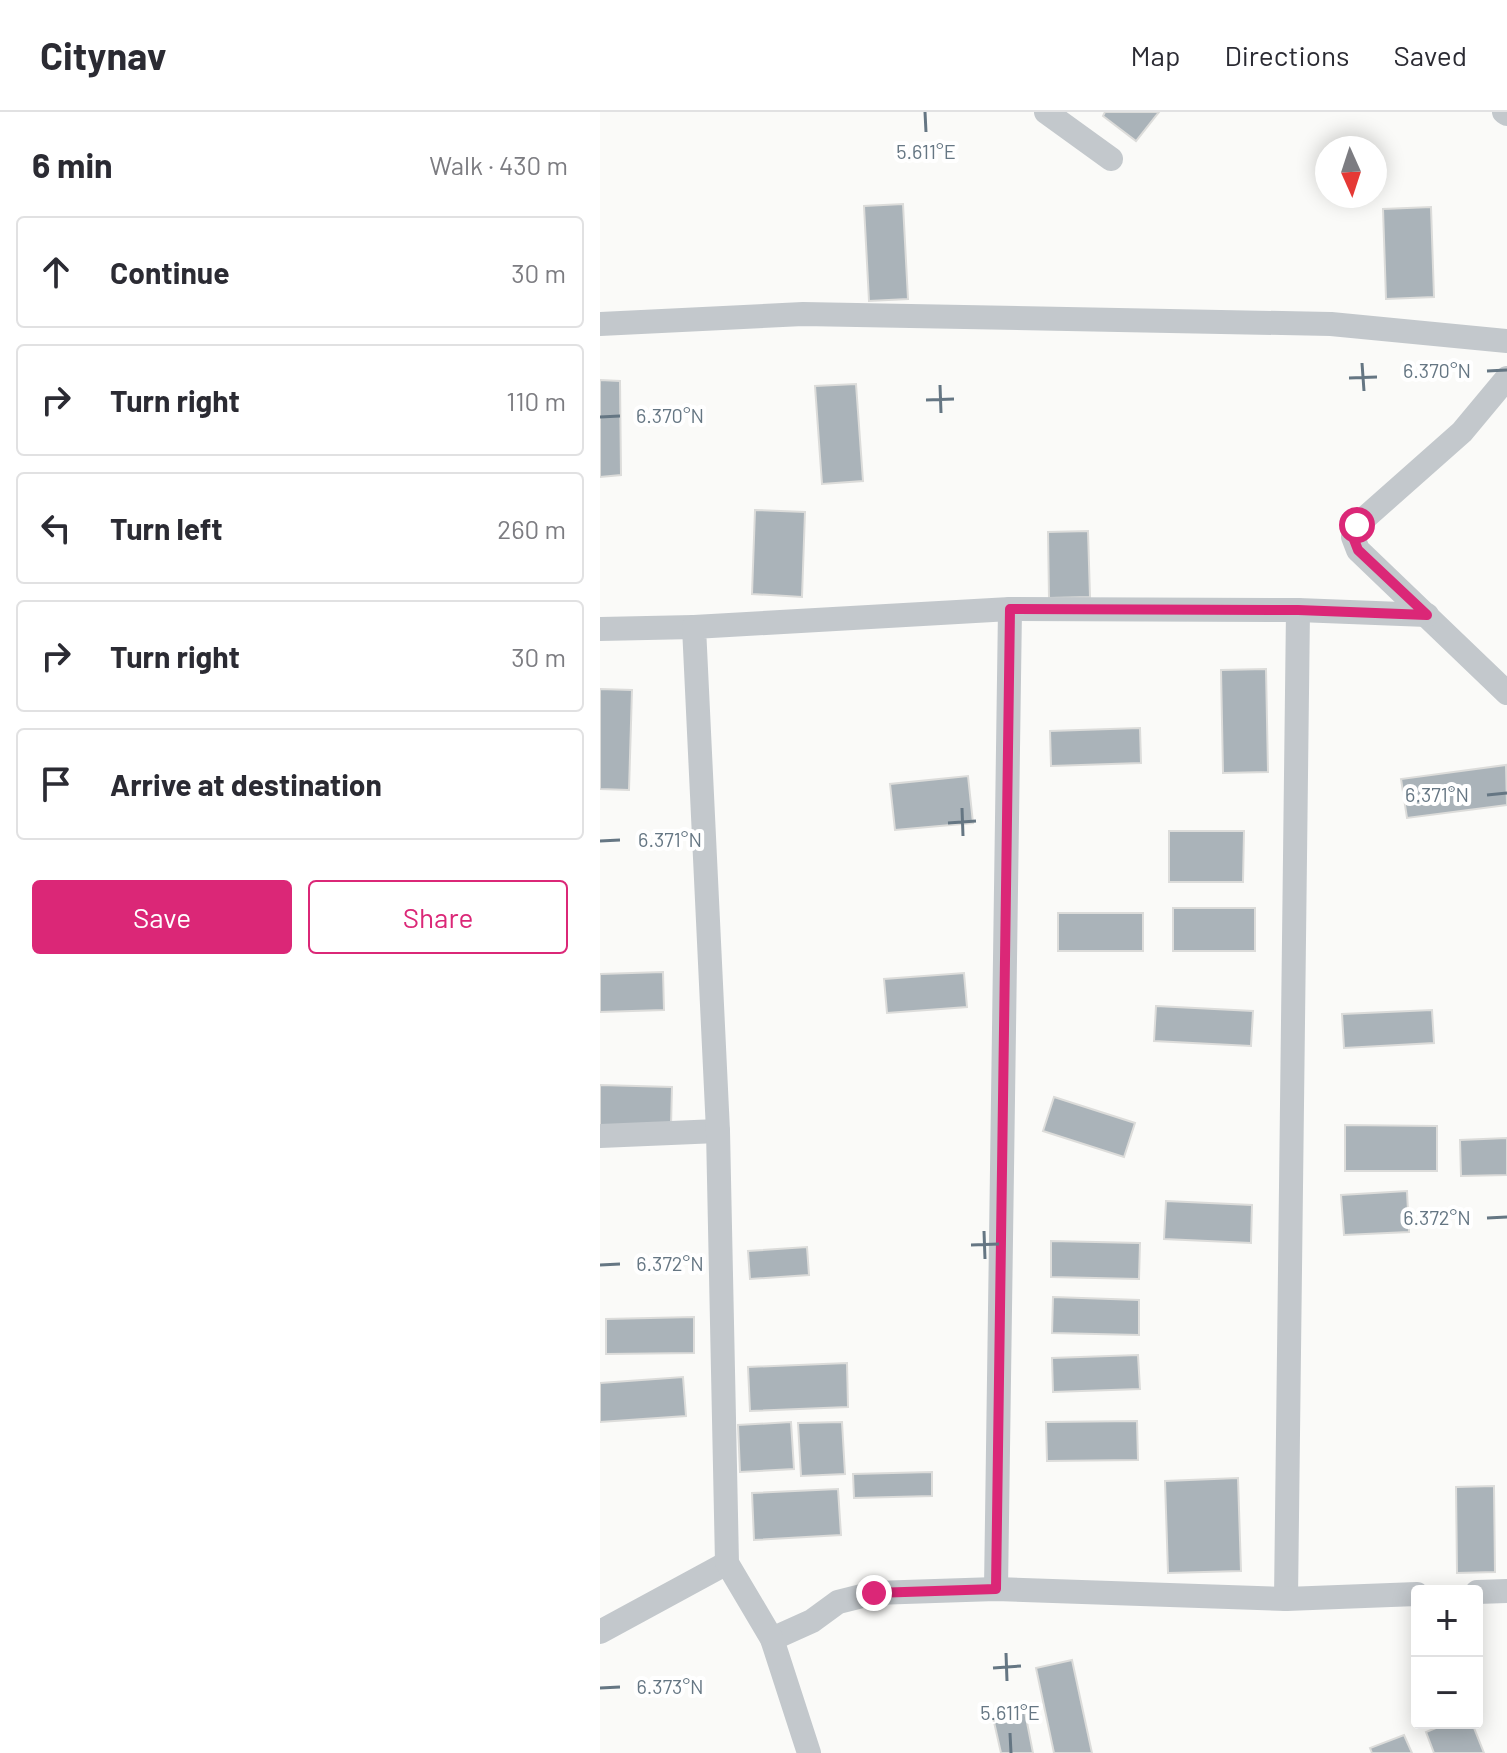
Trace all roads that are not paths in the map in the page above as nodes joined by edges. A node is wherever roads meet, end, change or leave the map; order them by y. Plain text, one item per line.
1 (1046, 112) edge
2 (1111, 159) dead end
3 (600, 324) edge
4 (1507, 341) edge
5 (1507, 378) edge
6 (1010, 609) junction
7 (1298, 610) junction
8 (1427, 615) junction
9 (694, 627) junction
10 (600, 629) edge
11 (1507, 693) edge
12 (718, 1131) junction
13 (600, 1136) edge
14 (727, 1563) junction
15 (996, 1589) junction
16 (1507, 1591) edge
17 (1483, 1592) edge
18 (1411, 1594) edge
19 (1286, 1599) junction
20 (600, 1632) edge
21 (772, 1639) junction
22 (809, 1753) edge

1 - 2 street
3 - 4 street
5 - 8 street
6 - 7 street
6 - 9 street
6 - 15 street
7 - 8 street
7 - 19 street
8 - 11 street
9 - 10 street
9 - 12 street
12 - 13 street
12 - 14 street
14 - 20 street
14 - 21 street
15 - 19 street
15 - 21 street
16 - 17 street
18 - 19 street
21 - 22 street

